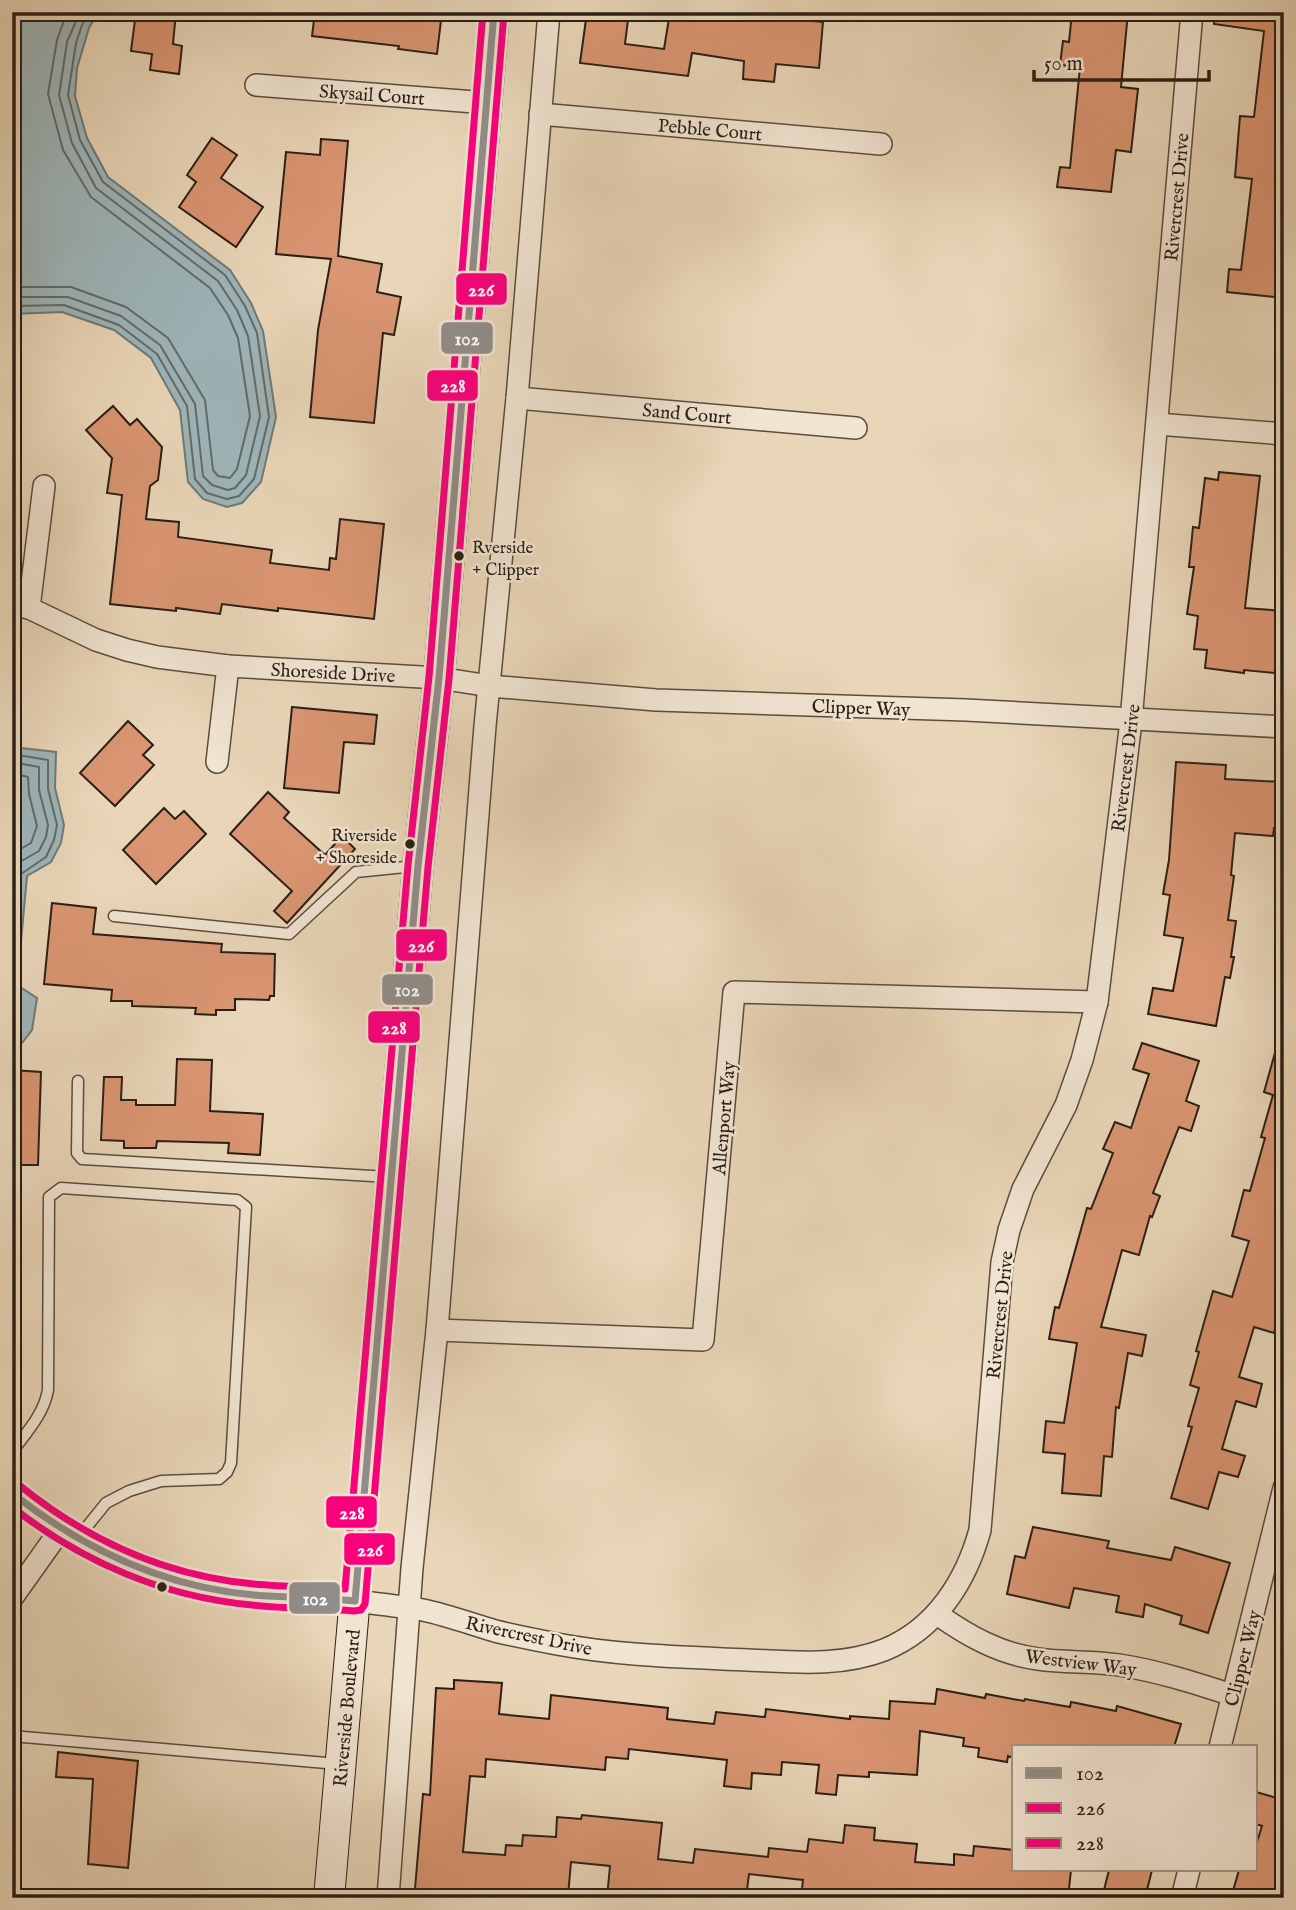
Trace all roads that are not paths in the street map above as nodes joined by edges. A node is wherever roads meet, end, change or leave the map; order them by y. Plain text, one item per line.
1 (494, 12) edge
2 (549, 12) edge
3 (1192, 12) edge
4 (256, 85) dead end
5 (488, 103) junction
6 (540, 114) junction
7 (881, 144) dead end
8 (517, 398) junction
9 (1157, 424) junction
10 (856, 428) dead end
11 (1284, 434) edge
12 (44, 486) dead end
13 (20, 606) edge
14 (228, 666) junction
15 (439, 678) junction
16 (490, 686) junction
17 (1131, 721) junction
18 (1284, 727) edge
19 (217, 762) dead end
20 (418, 866) junction
21 (114, 916) dead end
22 (1097, 1002) junction
23 (78, 1081) dead end
24 (391, 1178) junction
25 (437, 1330) junction
26 (12, 1452) edge
27 (1284, 1488) edge
28 (12, 1493) edge
29 (69, 1534) junction
30 (12, 1598) edge
31 (355, 1601) junction
32 (410, 1608) junction
33 (937, 1614) junction
34 (1233, 1695) junction
35 (12, 1736) edge
36 (1220, 1745) edge
37 (341, 1764) junction
38 (1189, 1871) edge
39 (329, 1898) edge
40 (388, 1898) edge
41 (1182, 1898) edge

1 - 5 main road, Riverside Boulevard
2 - 6 street
3 - 9 street, Rivercrest Drive
4 - 5 street, Skysail Court
5 - 15 main road, Riverside Boulevard
6 - 7 street, Pebble Court
6 - 8 street
8 - 10 street, Sand Court
8 - 16 street
9 - 11 street
9 - 17 street, Rivercrest Drive
12 - 13 street, Shoreside Drive
13 - 14 street, Shoreside Drive
14 - 15 street, Shoreside Drive
14 - 19 street
15 - 16 street, Clipper Way
15 - 20 main road, Riverside Boulevard
16 - 17 street, Clipper Way
16 - 25 street
17 - 18 street, Clipper Way
17 - 22 street, Rivercrest Drive
20 - 21 lane
20 - 24 main road, Riverside Boulevard
22 - 25 street, Allenport Way
22 - 33 street, Rivercrest Drive
23 - 24 lane
24 - 31 main road, Riverside Boulevard
25 - 32 street
26 - 29 lane
27 - 34 street, Clipper Way
28 - 29 street
29 - 30 street
29 - 31 street
31 - 32 street, Rivercrest Drive
31 - 37 main road, Riverside Boulevard
32 - 33 street, Rivercrest Drive
32 - 40 street
33 - 34 street, Westview Way
34 - 36 street, Clipper Way
35 - 37 lane
37 - 39 main road, Riverside Boulevard
38 - 41 street

